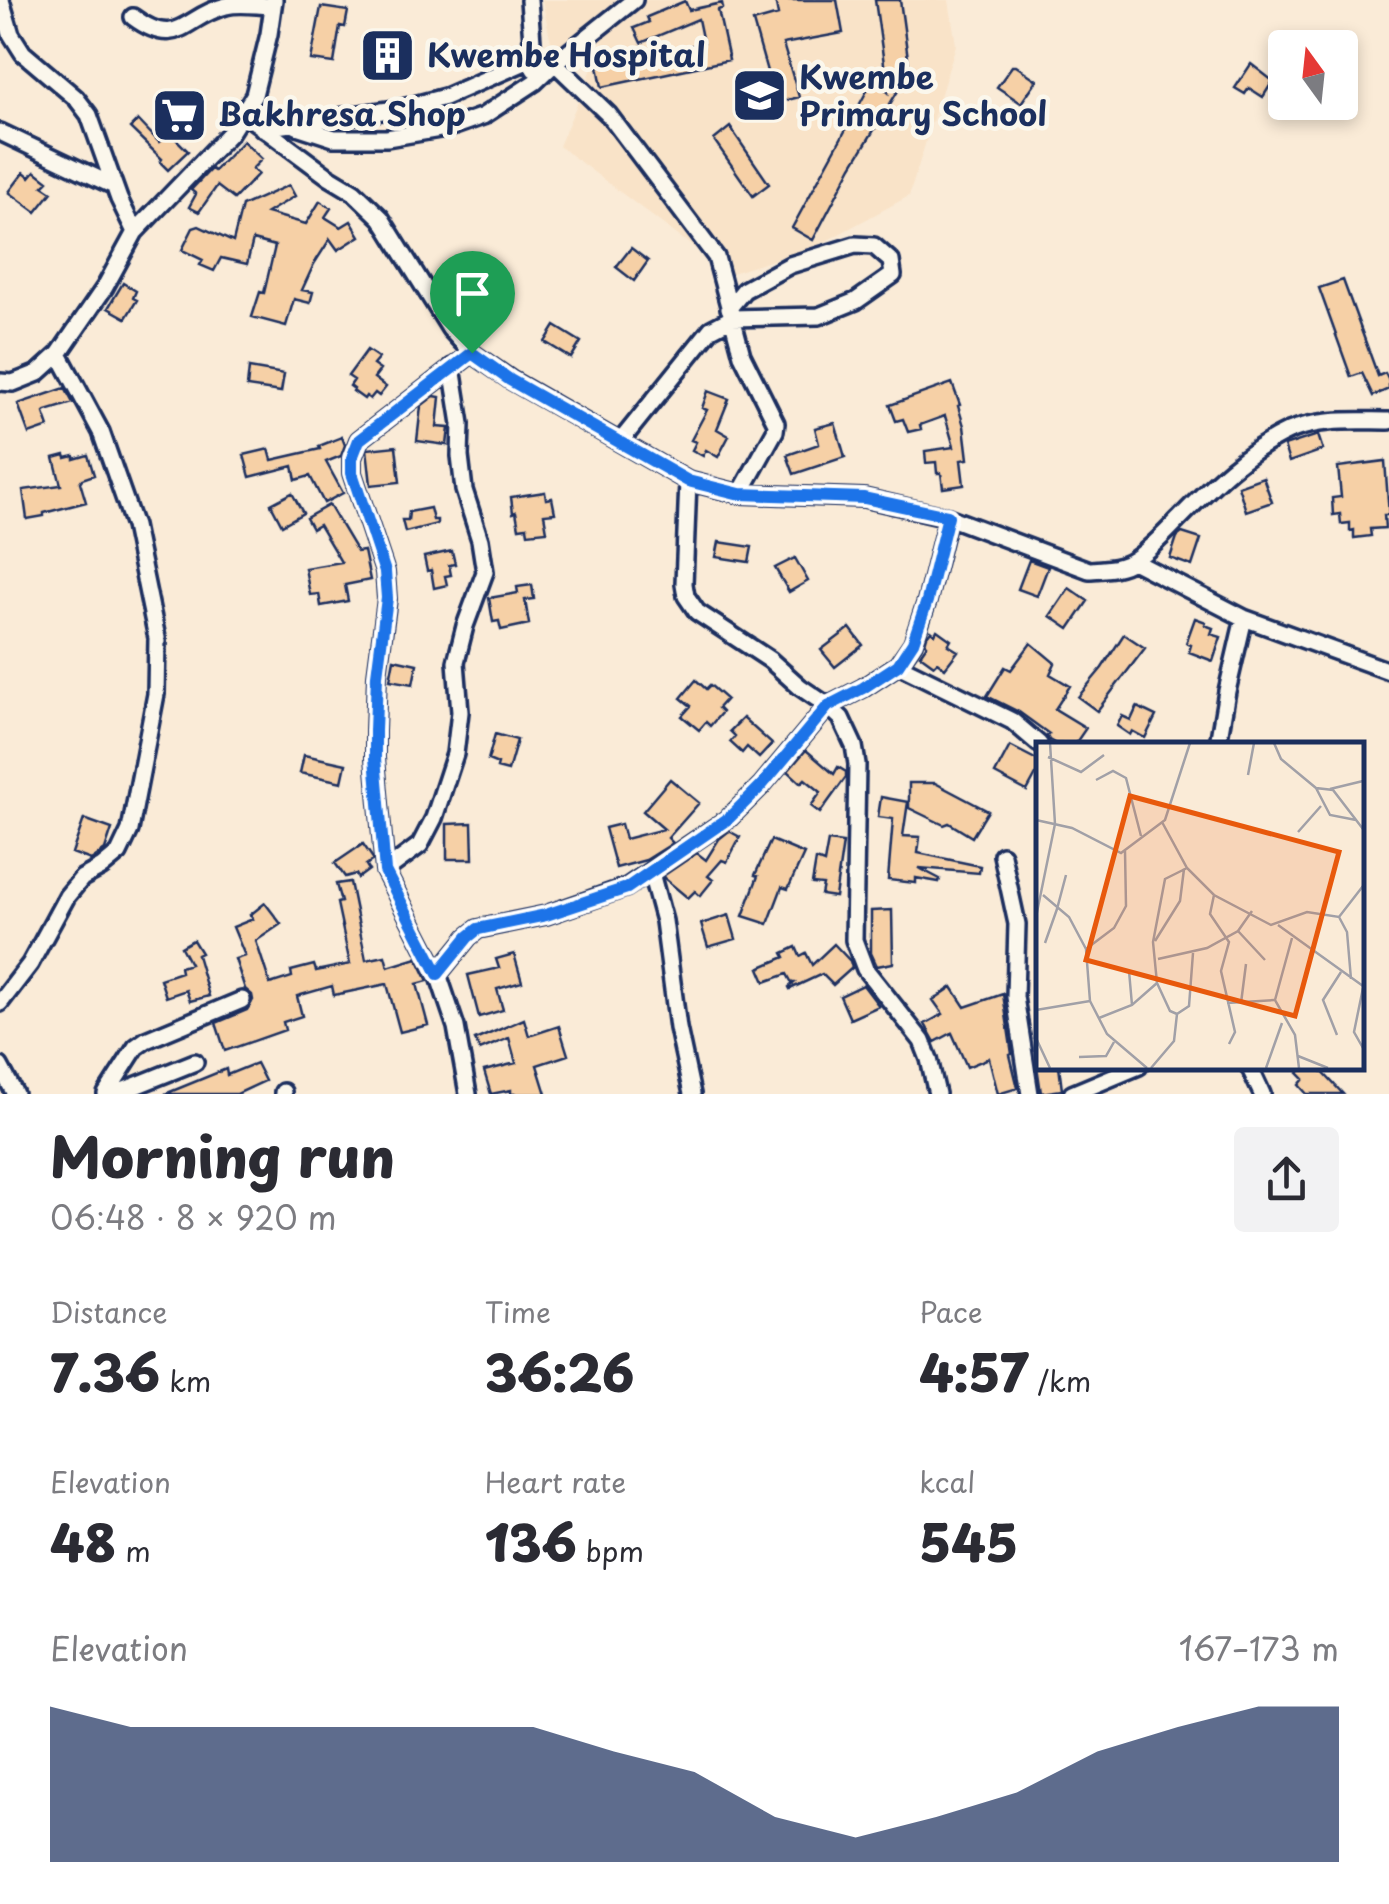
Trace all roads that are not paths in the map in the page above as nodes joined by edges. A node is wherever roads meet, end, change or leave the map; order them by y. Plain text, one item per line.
1 (1, 0) edge
2 (530, 0) edge
3 (634, 0) edge
4 (274, 3) edge
5 (133, 17) dead end
6 (532, 59) junction
7 (555, 63) junction
8 (536, 82) junction
9 (243, 113) junction
10 (290, 124) junction
11 (262, 128) junction
12 (0, 132) edge
13 (114, 186) junction
14 (135, 232) junction
15 (730, 313) junction
16 (472, 353) junction
17 (60, 354) junction
18 (452, 367) junction
19 (0, 382) edge
20 (1389, 420) edge
21 (620, 442) junction
22 (688, 481) junction
23 (740, 494) junction
24 (948, 516) junction
25 (1133, 561) junction
26 (1244, 618) junction
27 (898, 665) junction
28 (1389, 671) edge
29 (828, 706) junction
30 (1037, 742) edge
31 (1218, 742) edge
32 (1002, 854) dead end
33 (385, 871) junction
34 (651, 873) junction
35 (438, 974) junction
36 (242, 1000) dead end
37 (0, 1002) edge
38 (195, 1062) dead end
39 (0, 1066) edge
40 (1132, 1069) edge
41 (1250, 1069) edge
42 (15, 1094) edge
43 (106, 1094) edge
44 (114, 1094) edge
45 (468, 1094) edge
46 (692, 1094) edge
47 (937, 1094) edge
48 (1030, 1094) edge
49 (1072, 1094) edge
50 (1262, 1094) edge

1 - 13 street
2 - 6 street
3 - 7 street
4 - 5 street
4 - 9 street
6 - 7 street
6 - 8 street
6 - 10 street
7 - 8 street
7 - 15 street
8 - 10 street
9 - 11 street
9 - 14 street
10 - 11 street
11 - 16 street
12 - 13 street
13 - 14 street
14 - 17 street
15 - 15 street
15 - 21 street
15 - 23 street
16 - 18 street
16 - 21 street
17 - 19 street
17 - 37 street
18 - 33 street
18 - 33 street
20 - 25 street
21 - 22 street
22 - 23 street
22 - 29 street
23 - 24 street
24 - 25 street
24 - 27 street
25 - 26 street
26 - 28 street
26 - 31 street
27 - 29 street
27 - 30 street
29 - 34 street
29 - 47 street
32 - 48 street
33 - 35 street
34 - 35 street
34 - 46 street
35 - 45 street
36 - 43 street
38 - 44 street
39 - 42 street
40 - 49 street
41 - 50 street

